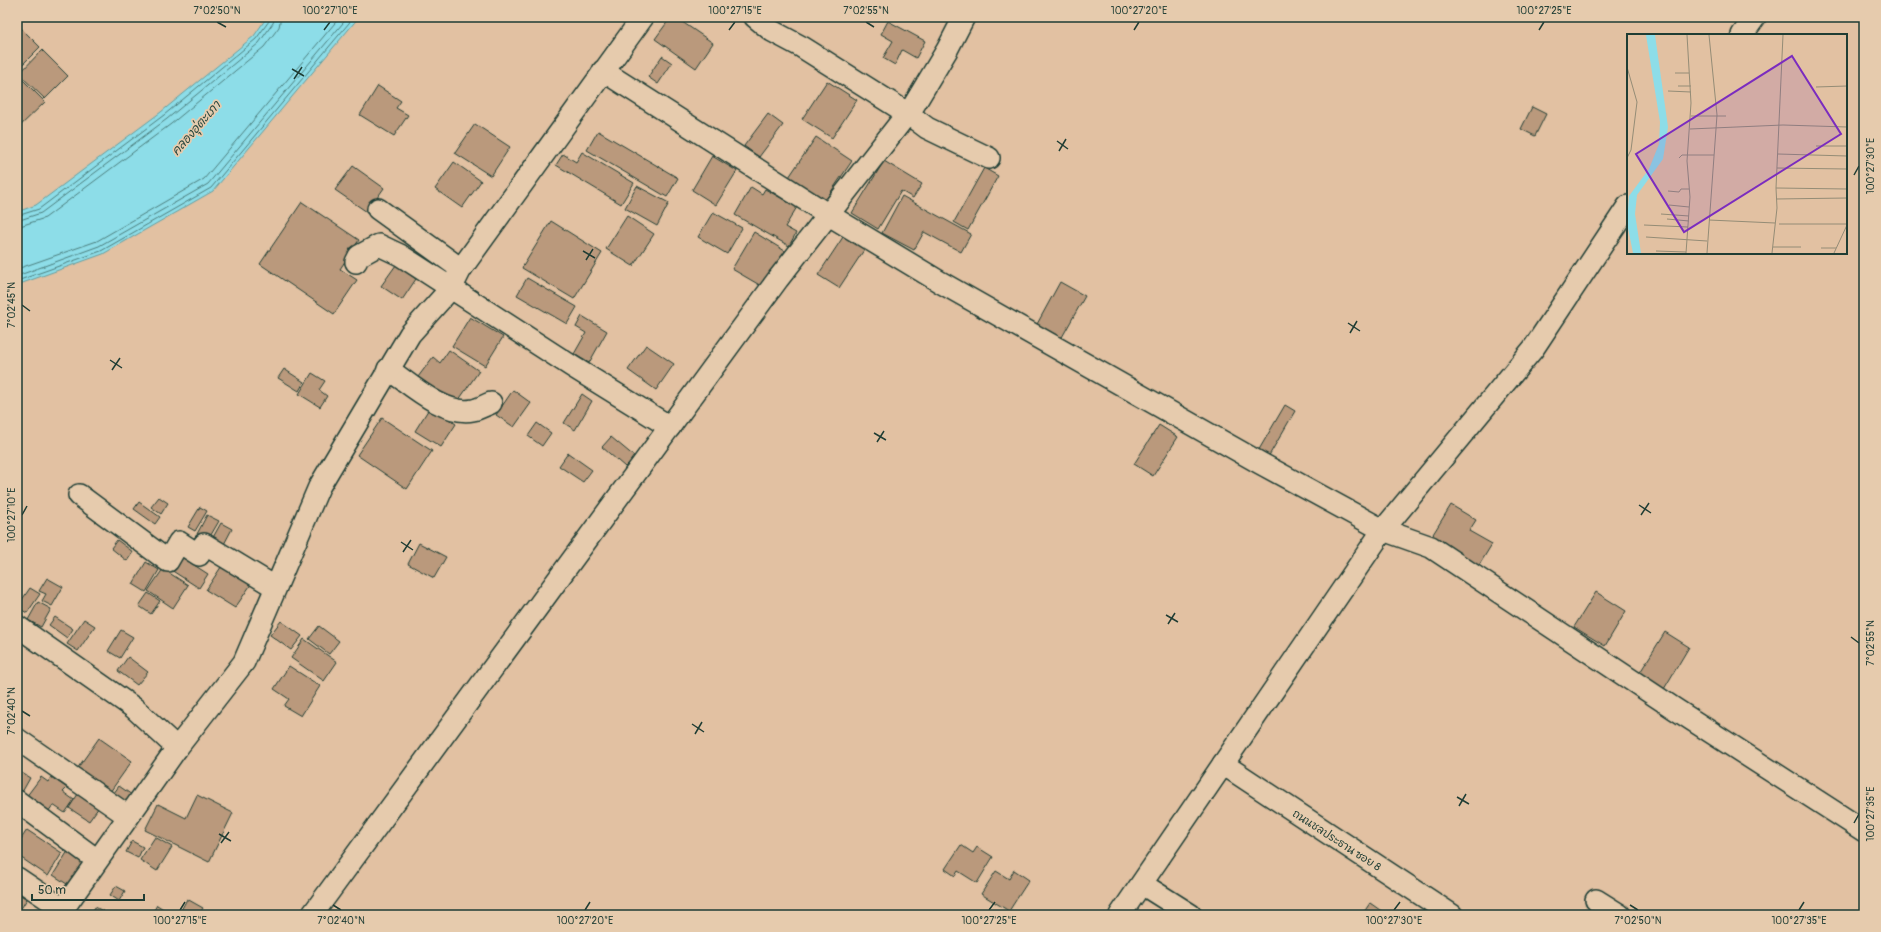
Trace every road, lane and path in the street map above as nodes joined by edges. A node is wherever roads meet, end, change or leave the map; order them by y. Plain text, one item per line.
1 (643, 17) edge
2 (755, 17) edge
3 (964, 17) edge
4 (1754, 17) edge
5 (1743, 34) edge
6 (602, 71) junction
7 (907, 113) junction
8 (989, 158) dead end
9 (1627, 208) edge
10 (378, 209) dead end
11 (829, 214) junction
12 (356, 262) dead end
13 (457, 278) junction
14 (388, 369) junction
15 (491, 403) dead end
16 (670, 427) junction
17 (79, 495) dead end
18 (1383, 530) junction
19 (275, 586) junction
20 (17, 626) edge
21 (17, 739) edge
22 (177, 748) junction
23 (1223, 764) junction
24 (17, 801) edge
25 (128, 816) junction
26 (1864, 831) edge
27 (97, 860) junction
28 (17, 878) edge
29 (1142, 884) junction
30 (1596, 900) dead end
31 (61, 912) edge
32 (312, 915) edge
33 (1120, 915) edge
34 (1191, 915) edge
35 (1452, 915) edge
36 (1620, 915) edge

1 - 6 street
2 - 7 street
3 - 7 street
4 - 5 street
6 - 11 street
6 - 13 street
7 - 8 street
7 - 11 street
9 - 18 street
10 - 13 street
11 - 16 street
11 - 18 street
12 - 13 street
13 - 14 street
13 - 16 street
14 - 15 street
14 - 19 street
16 - 32 street
17 - 19 street
18 - 23 street
18 - 26 street
19 - 22 street
20 - 22 street
21 - 25 street
22 - 25 street
23 - 29 street
23 - 35 street, ถนนชลประธาน ซอย 8
24 - 27 street
25 - 27 street
27 - 31 street
28 - 31 street
29 - 33 street
29 - 34 street
30 - 36 street

